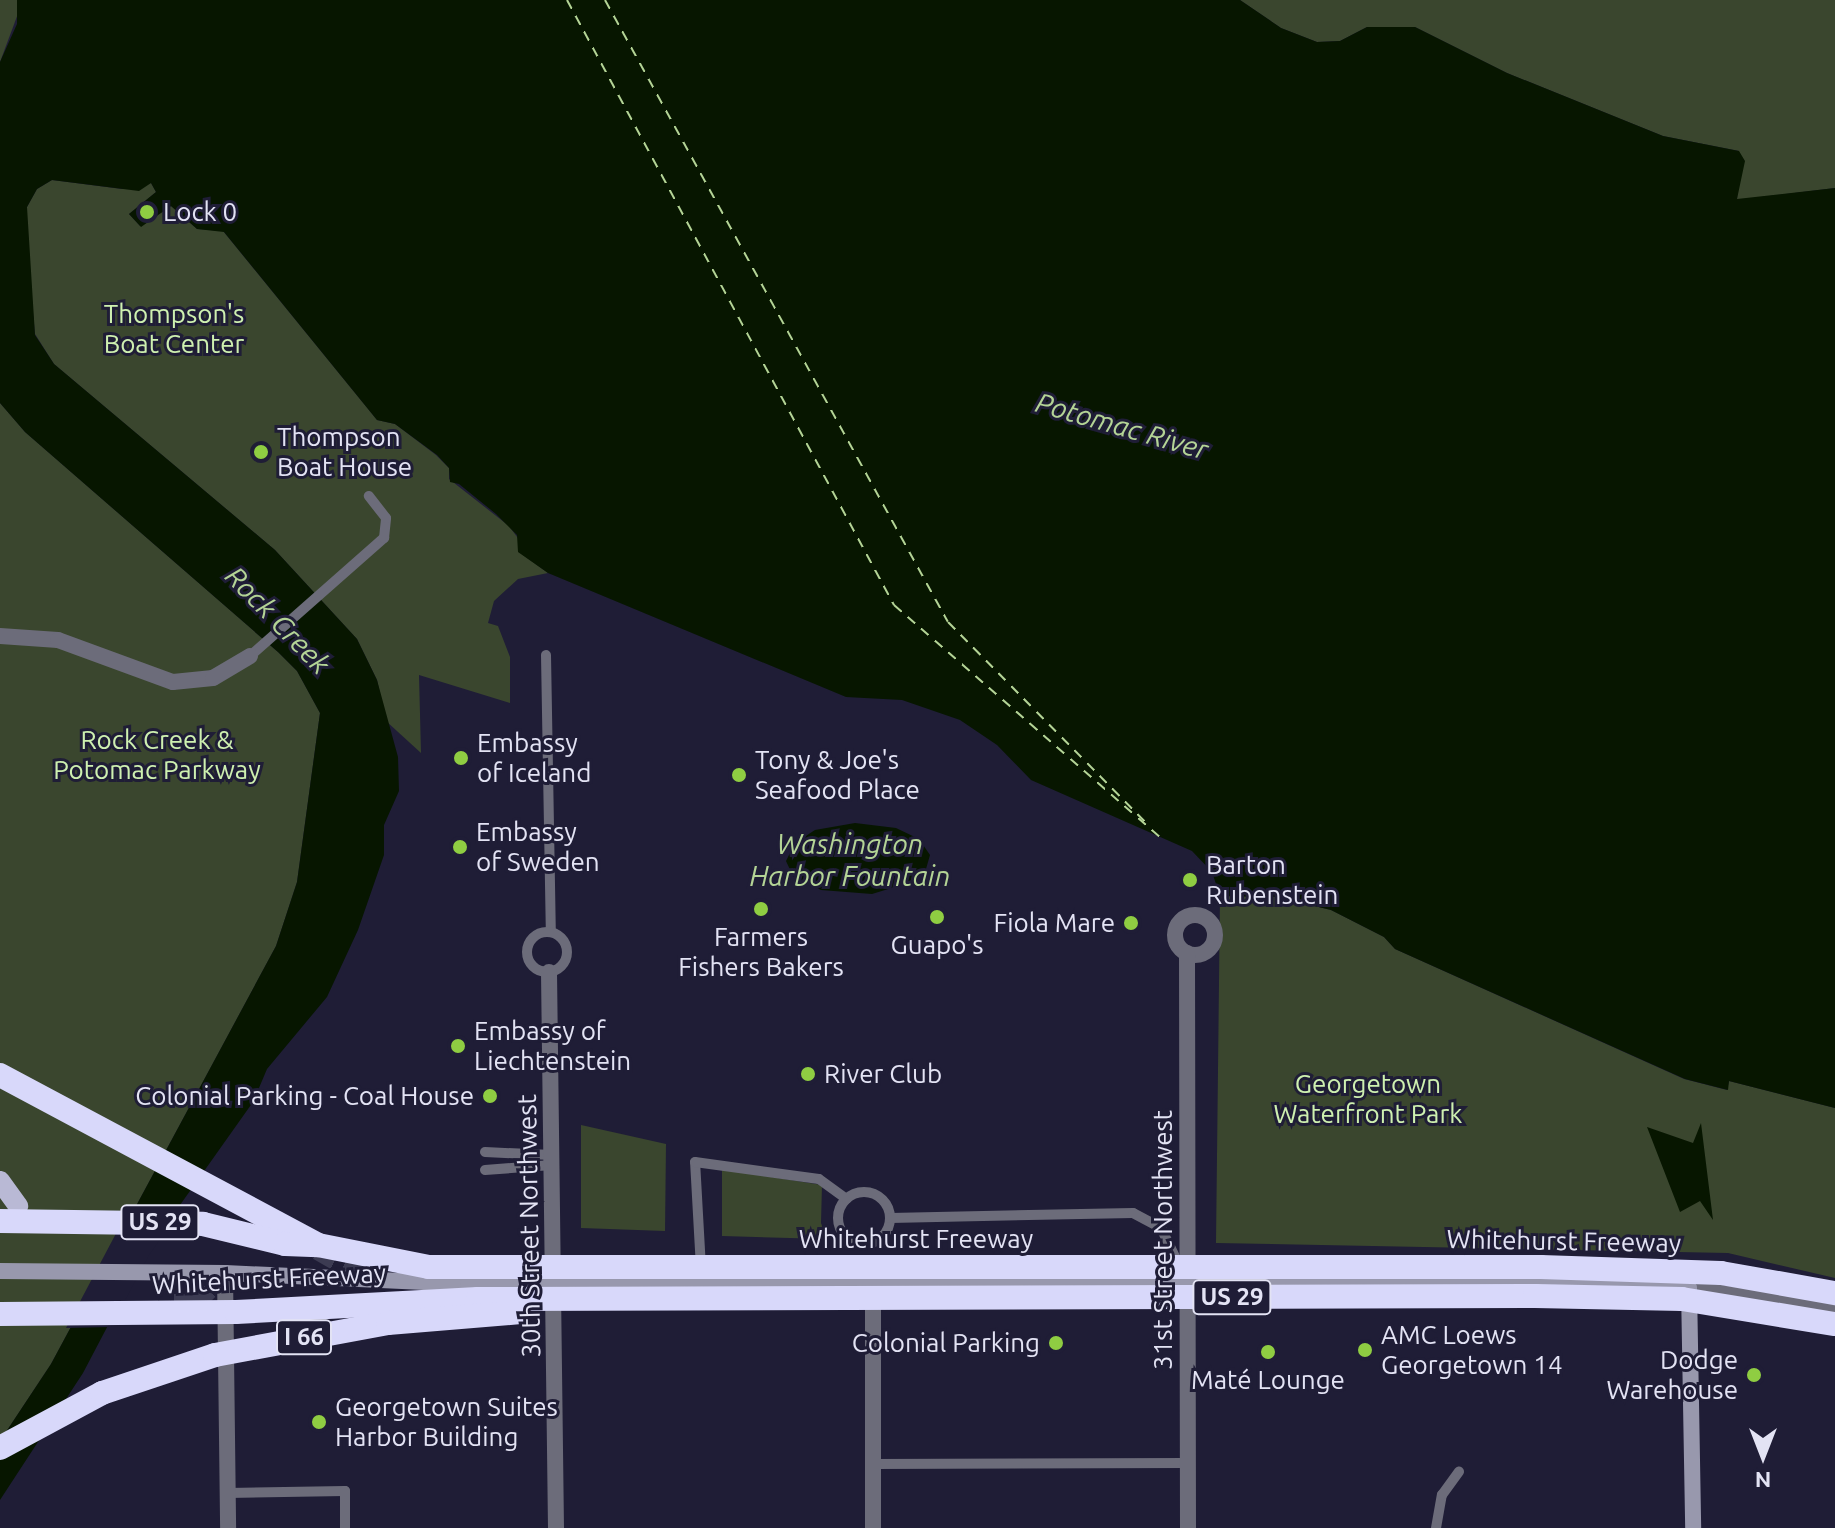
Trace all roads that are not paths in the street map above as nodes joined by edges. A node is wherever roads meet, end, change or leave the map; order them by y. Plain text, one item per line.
1 (369, 496) dead end
2 (0, 636) edge
3 (546, 655) dead end
4 (250, 656) joint
5 (551, 932) junction
6 (1187, 953) dead end
7 (549, 972) junction
8 (0, 1075) edge
9 (485, 1152) dead end
10 (552, 1160) junction
11 (485, 1170) dead end
12 (0, 1181) edge
13 (847, 1199) junction
14 (9, 1213) edge
15 (890, 1218) junction
16 (318, 1245) junction
17 (864, 1245) junction
18 (0, 1271) edge
19 (225, 1273) junction
20 (702, 1284) junction
21 (873, 1284) junction
22 (1187, 1284) junction
23 (553, 1285) junction
24 (1689, 1288) junction
25 (1835, 1293) edge
26 (627, 1299) junction
27 (1835, 1310) edge
28 (0, 1314) edge
29 (1835, 1324) edge
30 (0, 1448) edge
31 (1187, 1463) junction
32 (874, 1464) junction
33 (1459, 1472) dead end
34 (228, 1493) junction
35 (228, 1528) edge
36 (345, 1528) edge
37 (556, 1528) edge
38 (873, 1528) edge
39 (1188, 1528) edge
40 (1436, 1528) edge
41 (1693, 1528) edge

1 - 4 lane
2 - 4 street
3 - 5 lane, 30th Street Northwest
5 - 7 lane, 30th Street Northwest
5 - 7 lane
6 - 22 street, 31st Street Northwest
7 - 10 street, 30th Street Northwest
8 - 16 highway
9 - 10 lane
10 - 11 lane
10 - 23 street, 30th Street Northwest
12 - 14 main road
13 - 15 lane
13 - 17 lane
13 - 20 lane
14 - 16 highway, Whitehurst Freeway / US 29, bridge
15 - 17 lane
15 - 22 lane
16 - 25 highway, Whitehurst Freeway / US 29, bridge
17 - 21 lane
18 - 19 main road
19 - 23 main road
19 - 34 street
20 - 21 main road
20 - 23 main road
21 - 22 main road
21 - 32 street
22 - 24 main road
22 - 31 street, 31st Street Northwest
23 - 37 street, 30th Street Northwest
24 - 27 street
24 - 41 main road
26 - 28 highway, Whitehurst Freeway / US 29, bridge
26 - 29 highway, Whitehurst Freeway / US 29, bridge
26 - 30 highway, I 66, bridge
31 - 32 lane
31 - 39 street, 31st Street Northwest
32 - 38 street
33 - 40 lane
34 - 35 street
34 - 36 lane

